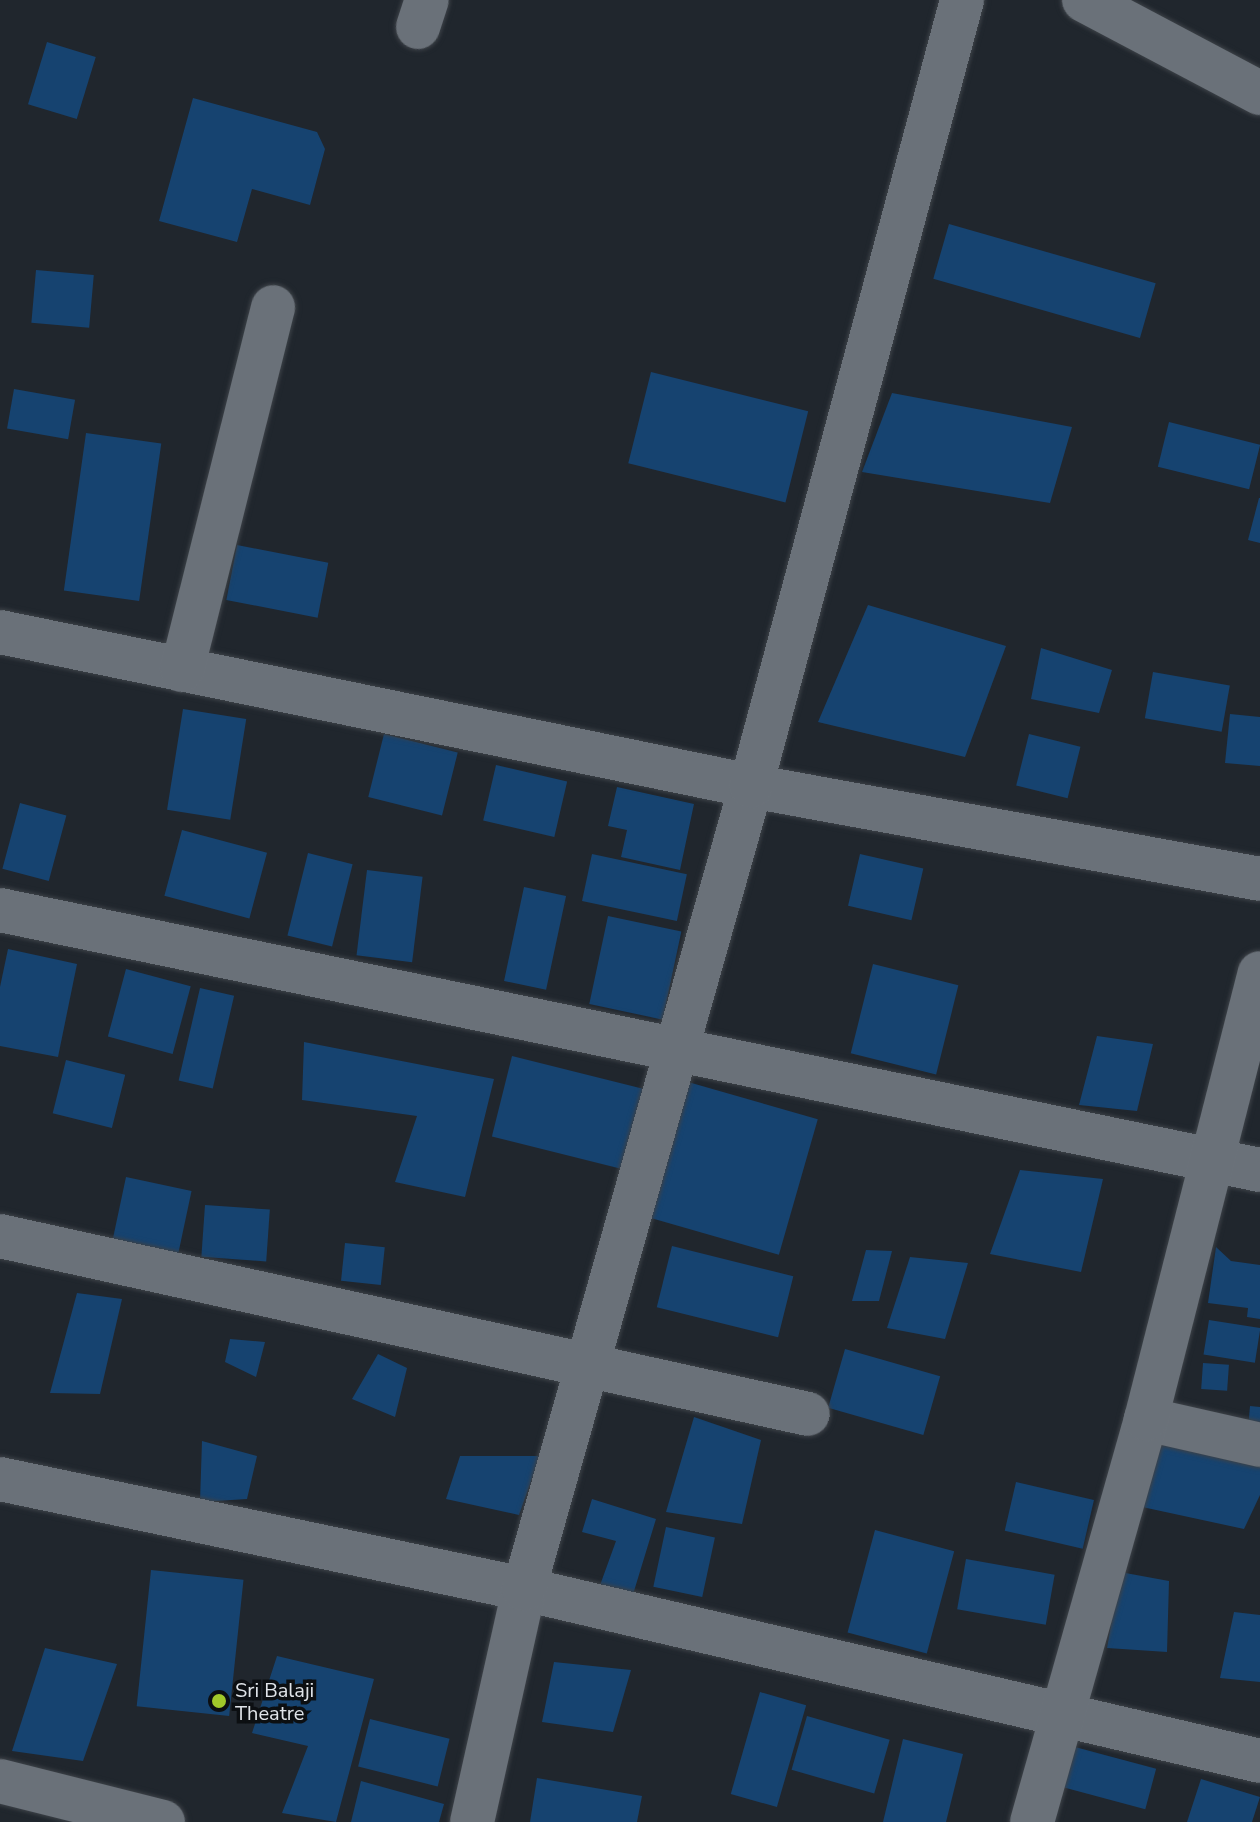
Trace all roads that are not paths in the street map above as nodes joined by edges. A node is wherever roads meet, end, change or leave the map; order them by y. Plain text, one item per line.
1 (962, 0) edge
2 (1084, 0) edge
3 (1260, 93) edge
4 (273, 307) dead end
5 (0, 632) edge
6 (182, 670) junction
7 (751, 786) junction
8 (1260, 879) edge
9 (0, 910) edge
10 (1260, 973) edge
11 (676, 1046) junction
12 (1212, 1158) junction
13 (1260, 1170) edge
14 (0, 1236) edge
15 (585, 1363) junction
16 (808, 1414) dead end
17 (1146, 1419) junction
18 (1260, 1445) edge
19 (0, 1479) edge
20 (524, 1589) junction
21 (1059, 1715) junction
22 (1260, 1761) edge
23 (0, 1781) edge
24 (163, 1822) edge
25 (472, 1822) edge
26 (1032, 1822) edge

1 - 7 street
2 - 3 street
4 - 6 street
5 - 6 street
6 - 7 street
7 - 8 street
7 - 11 street
9 - 11 street
10 - 12 street
11 - 12 street
11 - 15 street
12 - 13 street
12 - 17 street
14 - 15 street
15 - 16 street
15 - 20 street
17 - 18 street
17 - 21 street
19 - 20 street
20 - 21 street
20 - 25 street
21 - 22 street
21 - 26 street
23 - 24 street

